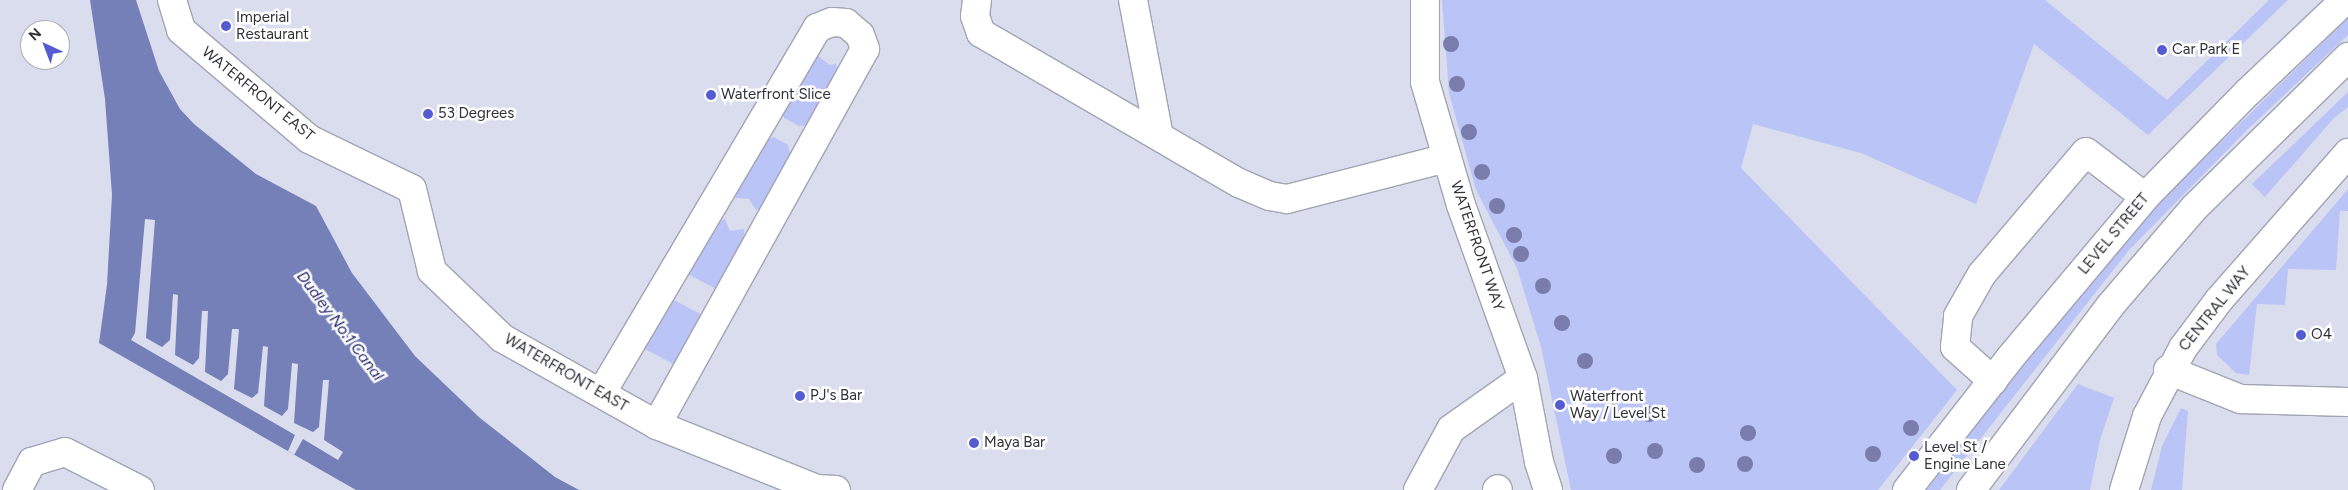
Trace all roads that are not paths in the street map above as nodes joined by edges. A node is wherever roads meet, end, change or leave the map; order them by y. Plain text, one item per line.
1 (172, 0) edge
2 (977, 0) edge
3 (1133, 0) edge
4 (1424, 0) edge
5 (2345, 0) edge
6 (2348, 58) edge
7 (1159, 136) junction
8 (2348, 153) edge
9 (1447, 158) junction
10 (2145, 197) junction
11 (2168, 370) junction
12 (1523, 378) junction
13 (1993, 381) junction
14 (602, 392) junction
15 (2348, 402) edge
16 (657, 425) junction
17 (17, 490) edge
18 (140, 490) edge
19 (836, 490) edge
20 (1418, 490) edge
21 (1548, 490) edge
22 (1907, 490) edge
23 (1971, 490) edge
24 (2124, 490) edge

1 - 14 street, WATERFRONT EAST
2 - 7 street
3 - 7 street
4 - 9 street, WATERFRONT WAY
5 - 10 street, LEVEL STREET
6 - 23 street
7 - 9 street
8 - 11 street, CENTRAL WAY
9 - 12 street, WATERFRONT WAY
10 - 13 street, LEVEL STREET
10 - 13 street
11 - 15 street
11 - 24 street, CENTRAL WAY
12 - 20 street
12 - 21 street, WATERFRONT WAY
13 - 22 street, LEVEL STREET
14 - 16 street, WATERFRONT EAST
14 - 16 street
16 - 19 street, WATERFRONT EAST
17 - 18 street

